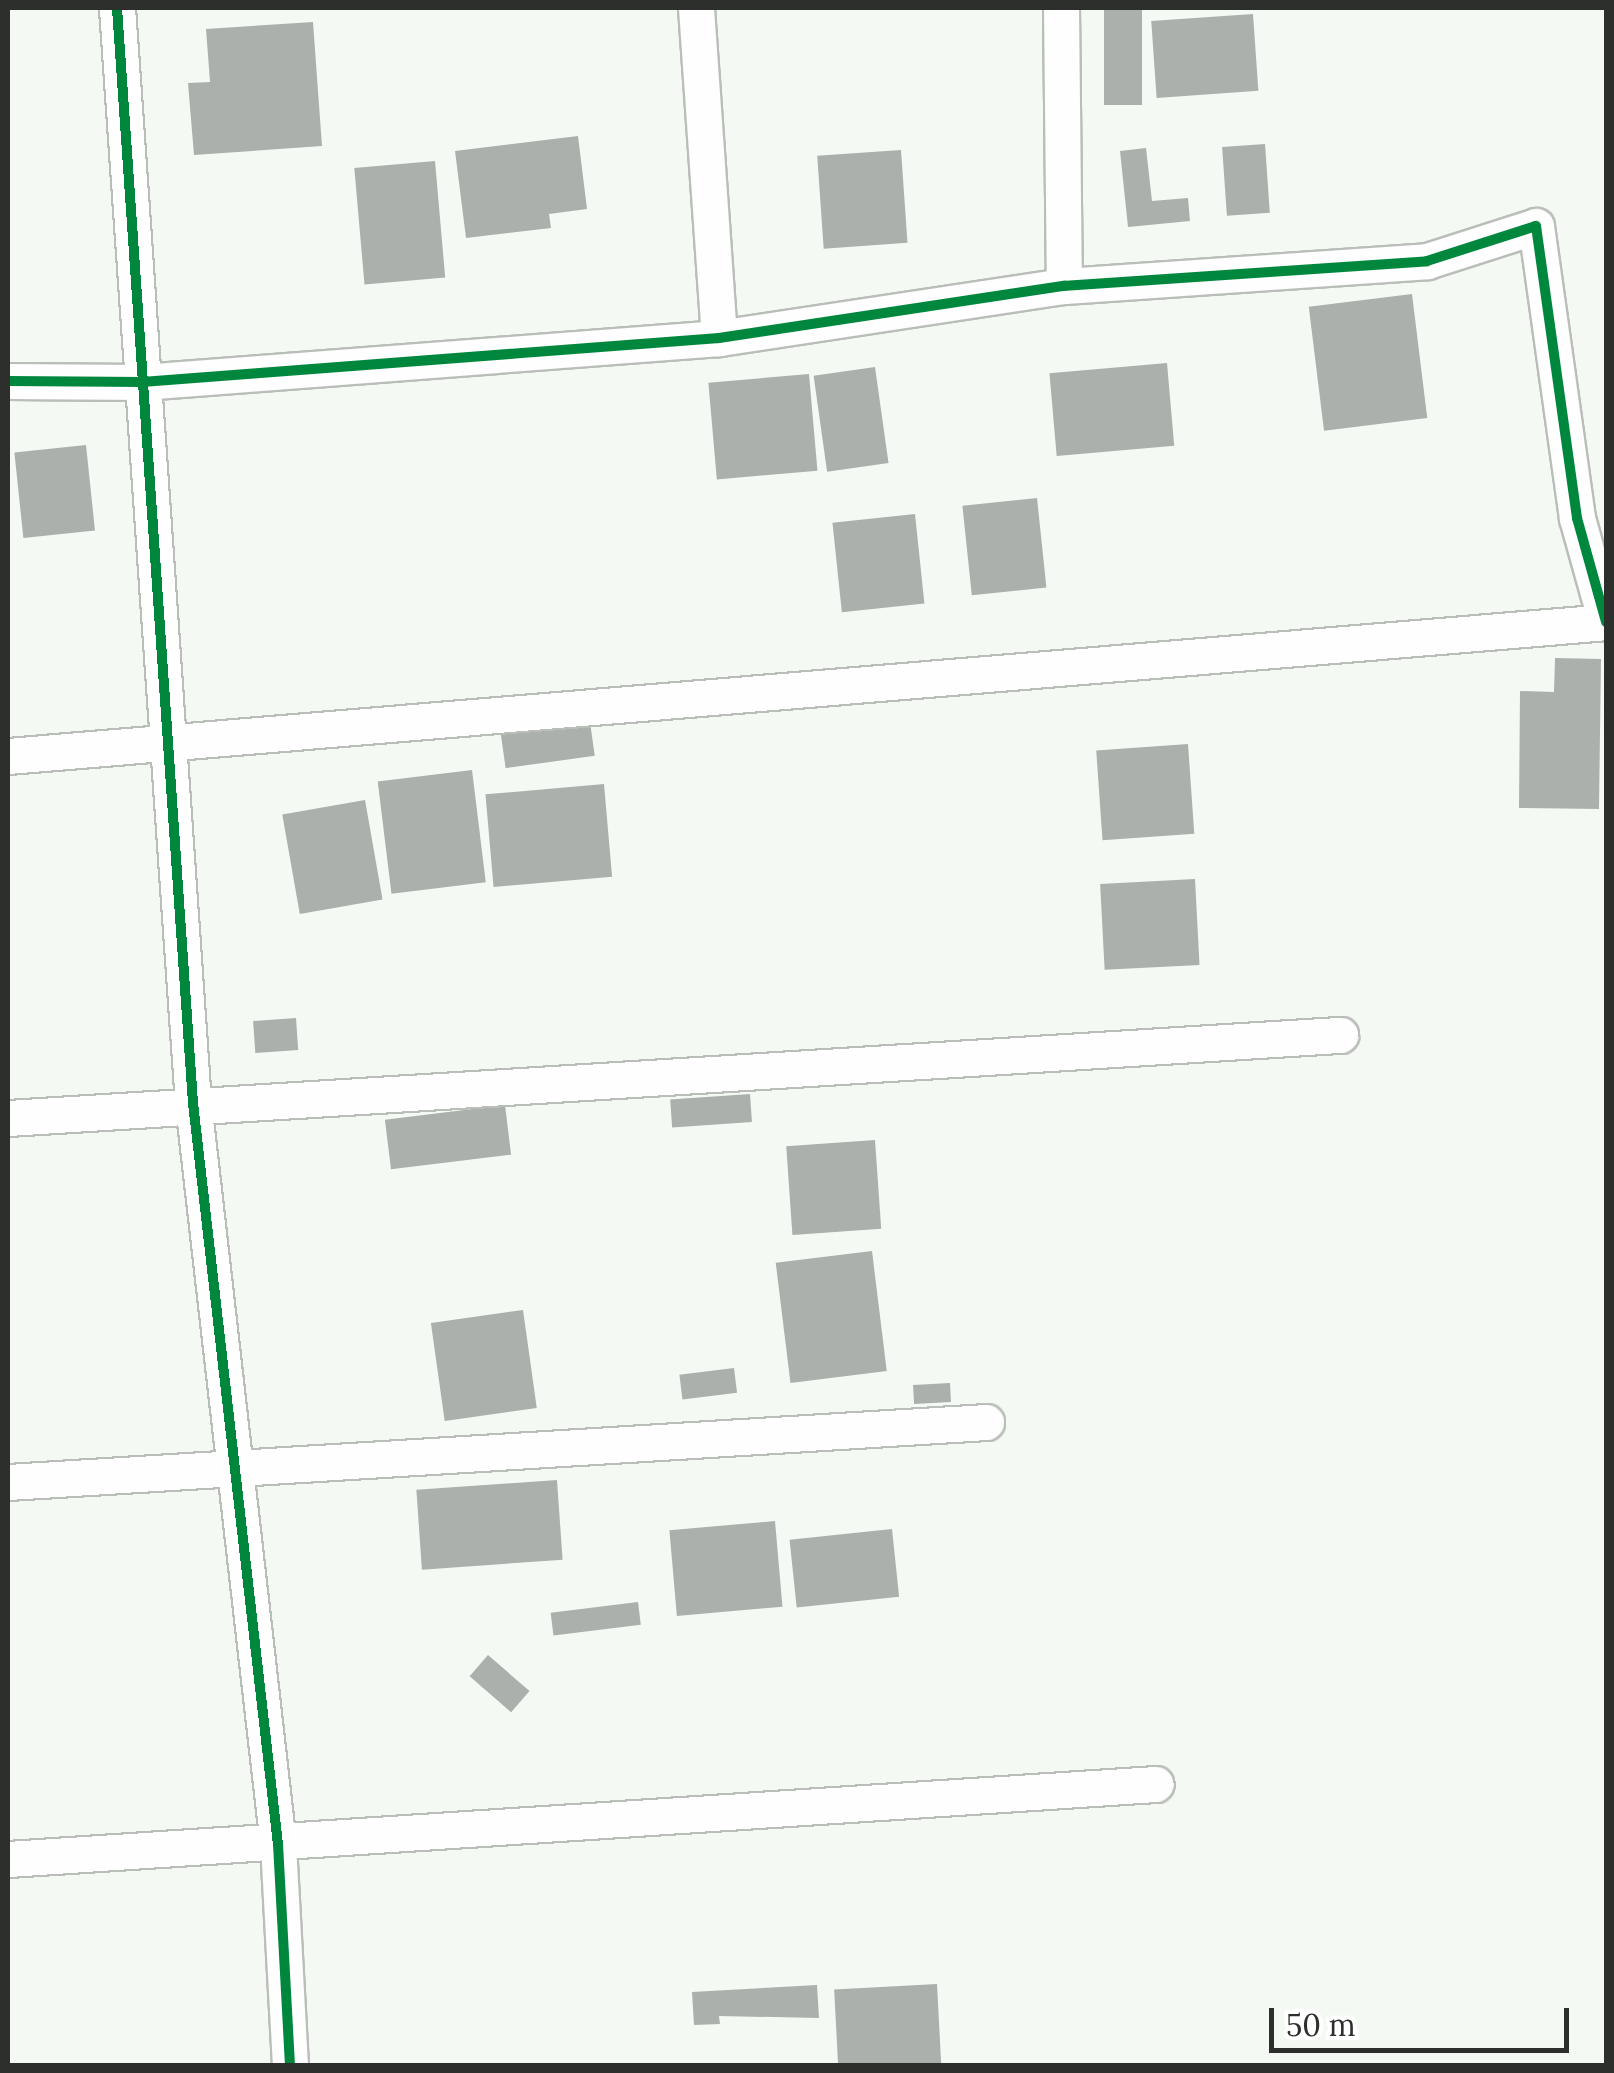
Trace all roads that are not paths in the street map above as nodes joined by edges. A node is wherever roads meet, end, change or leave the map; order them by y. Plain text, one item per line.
1 (117, 8) edge
2 (696, 8) edge
3 (1060, 8) edge
4 (1064, 286) junction
5 (720, 338) junction
6 (8, 380) edge
7 (142, 382) junction
8 (163, 739) junction
9 (8, 756) edge
10 (1340, 1035) dead end
11 (193, 1104) junction
12 (8, 1118) edge
13 (986, 1422) dead end
14 (231, 1468) junction
15 (8, 1482) edge
16 (1156, 1784) dead end
17 (278, 1844) junction
18 (8, 1859) edge
19 (290, 2066) edge

1 - 7 street
2 - 5 street
3 - 4 street
4 - 5 street
4 - 8 street
5 - 7 street
6 - 7 street
7 - 8 street
8 - 9 street
8 - 11 street
10 - 11 street
11 - 12 street
11 - 14 street
13 - 14 street
14 - 15 street
14 - 17 street
16 - 17 street
17 - 18 street
17 - 19 street

